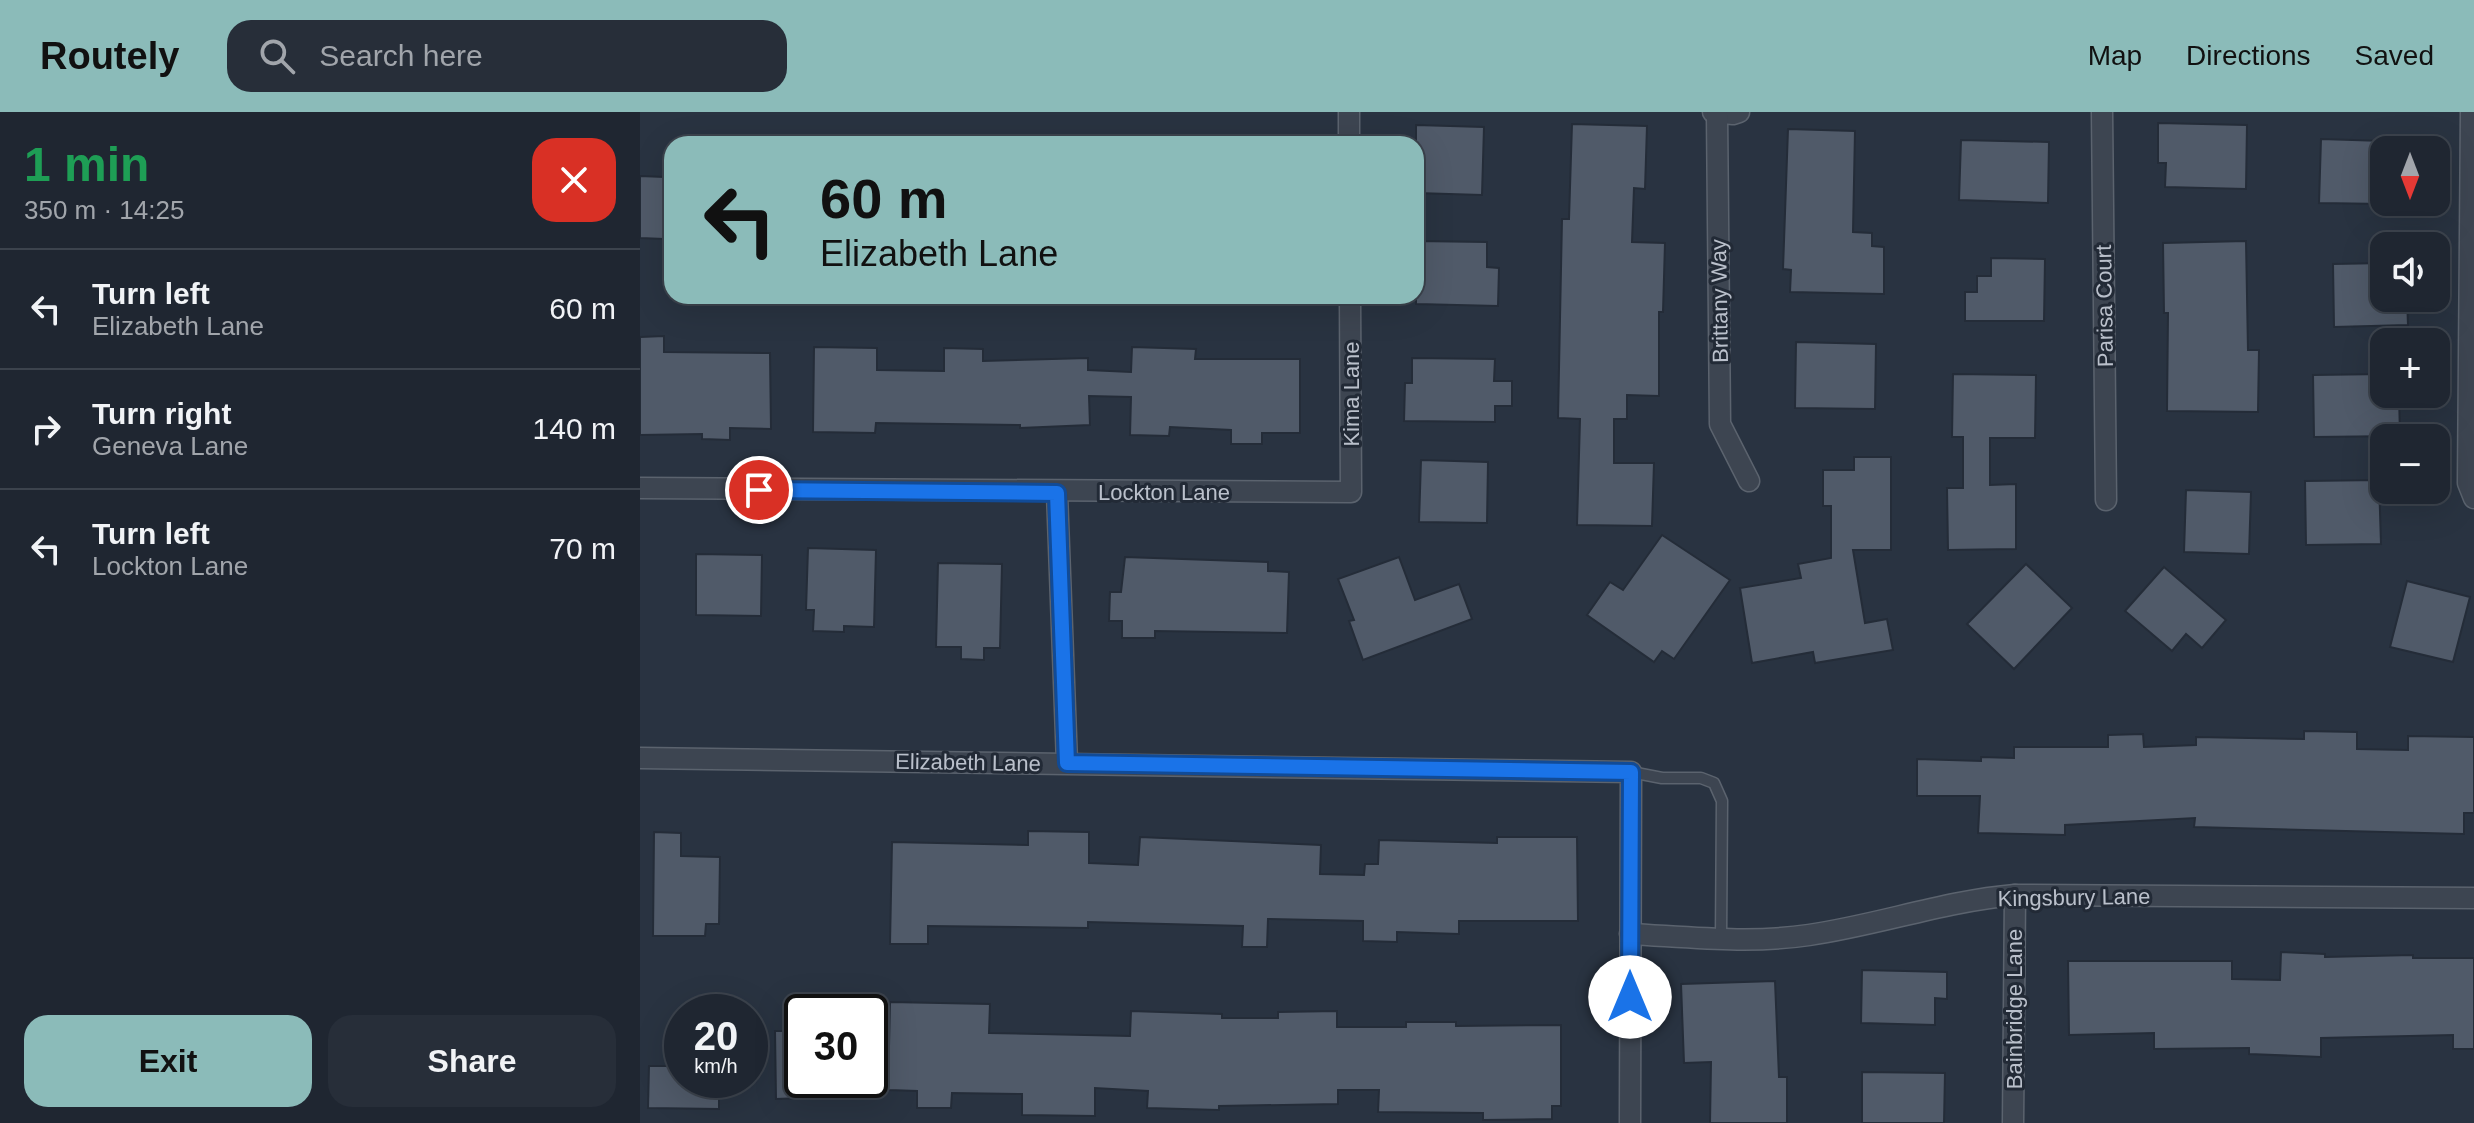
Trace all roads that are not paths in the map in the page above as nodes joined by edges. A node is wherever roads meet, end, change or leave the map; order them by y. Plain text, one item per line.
1 (1349, 112) edge
2 (1739, 112) edge
3 (2102, 112) edge
4 (2471, 112) edge
5 (1715, 113) edge
6 (1349, 136) edge
7 (1350, 304) edge
8 (1749, 481) dead end
9 (640, 488) edge
10 (1351, 492) joint
11 (1057, 493) junction
12 (2474, 498) edge
13 (2106, 500) dead end
14 (640, 758) edge
15 (1067, 763) junction
16 (1631, 772) junction
17 (2015, 895) junction
18 (2474, 898) edge
19 (1630, 934) junction
20 (1721, 938) junction
21 (1630, 1123) edge
22 (2013, 1123) edge

1 - 6 street
2 - 5 street
3 - 13 street, Parisa Court
4 - 12 street
5 - 8 street, Brittany Way
7 - 10 street, Kima Lane
9 - 11 street, Lockton Lane
10 - 11 street, Lockton Lane
11 - 15 street
14 - 15 street, Elizabeth Lane
15 - 16 street, Elizabeth Lane
16 - 19 street
16 - 20 lane
17 - 18 street, Kingsbury Lane
17 - 20 street, Kingsbury Lane
17 - 22 street, Bainbridge Lane
19 - 20 street, Kingsbury Lane
19 - 21 street

